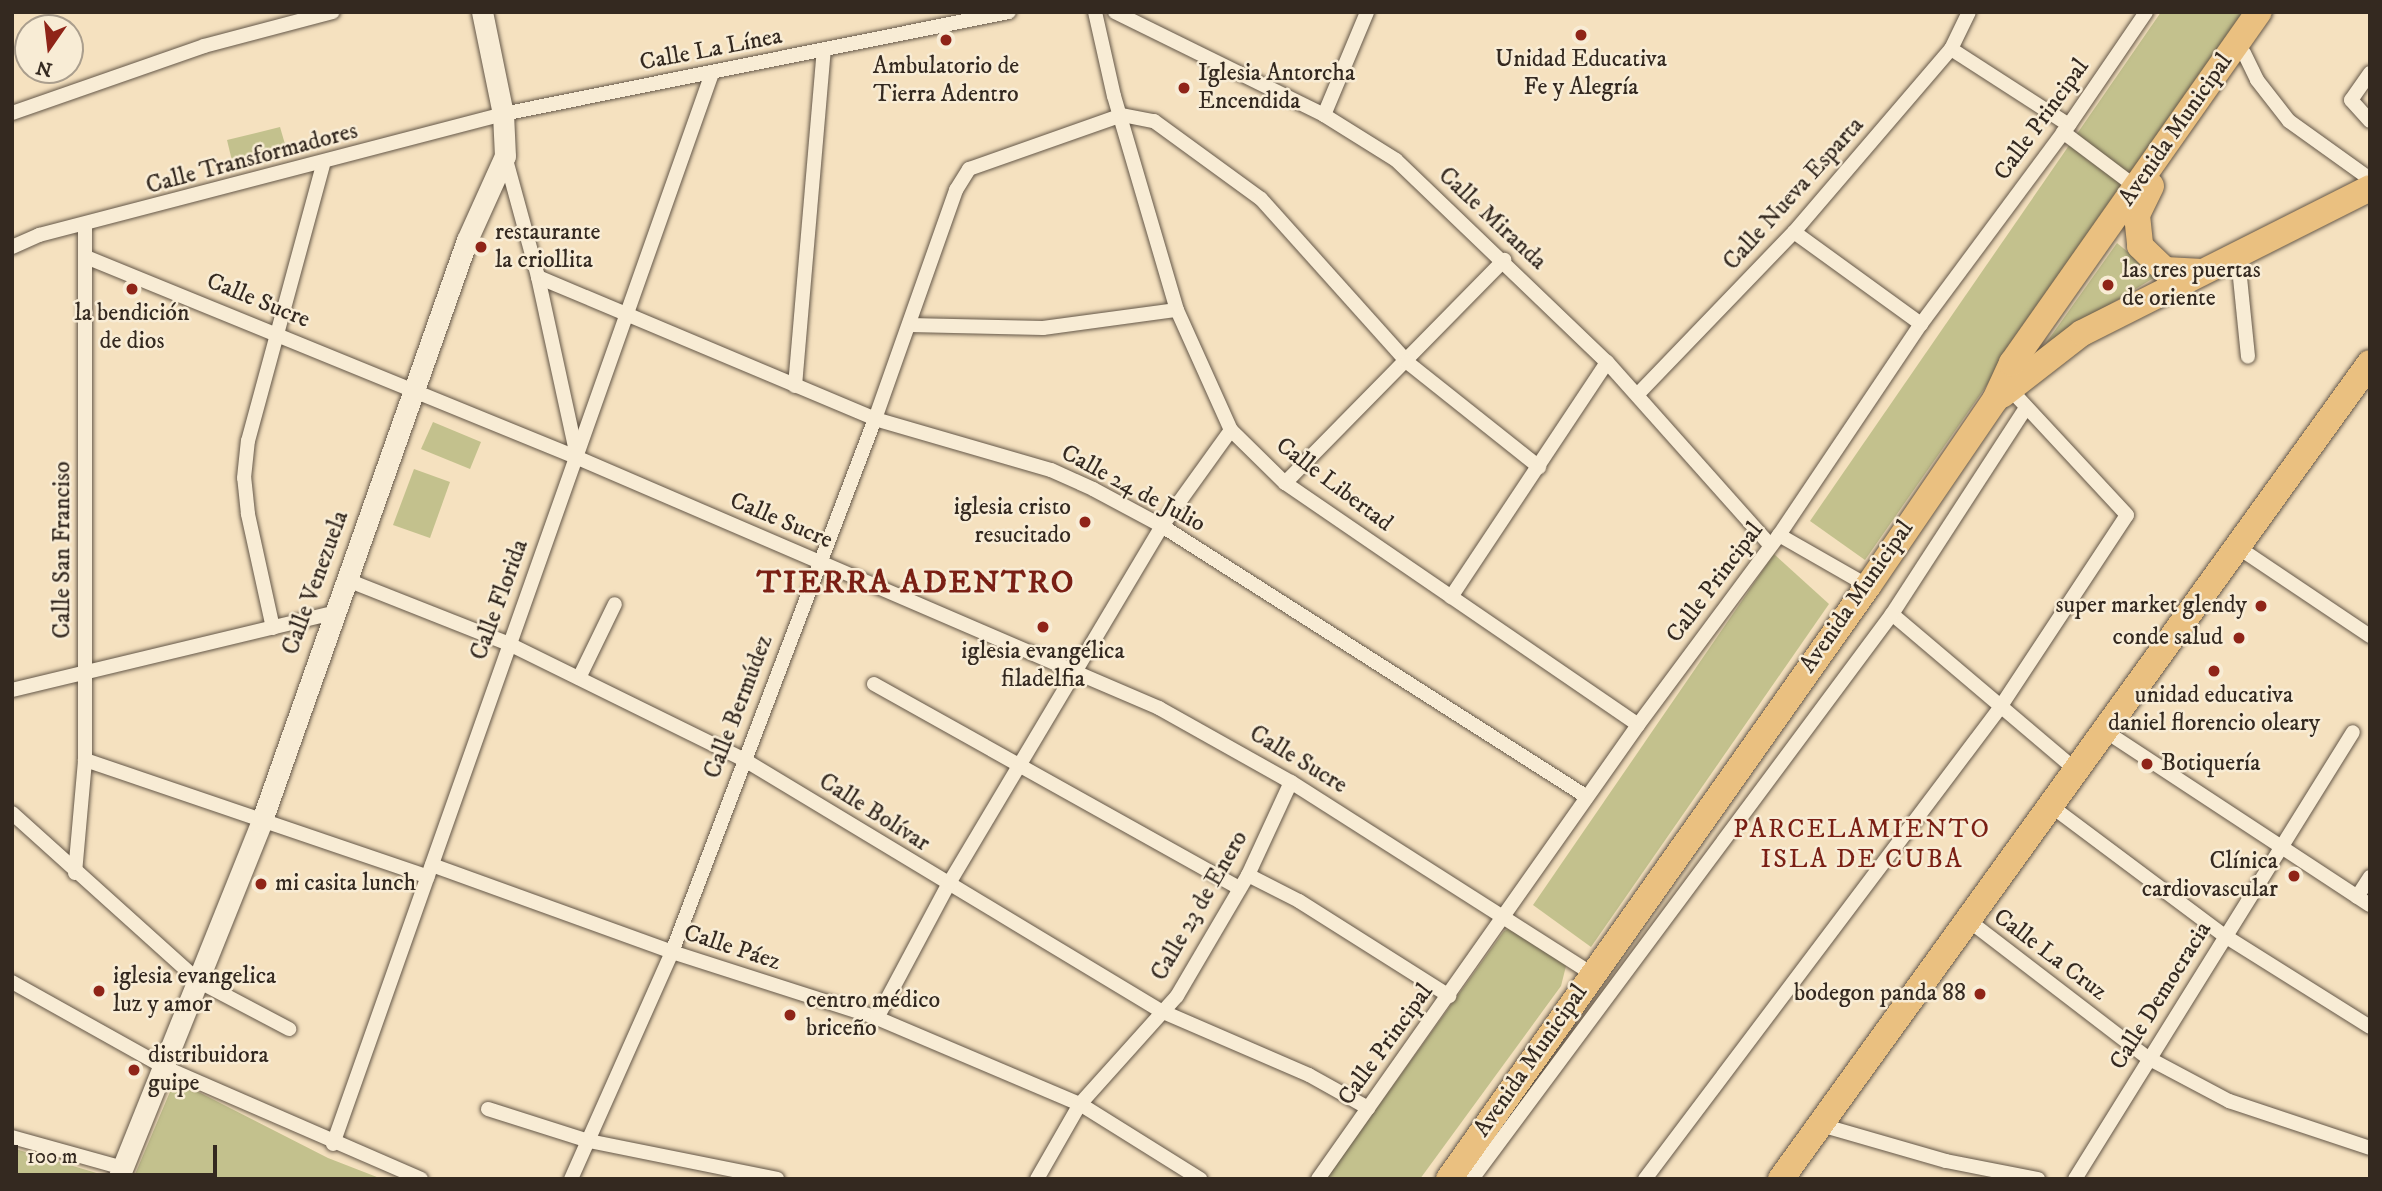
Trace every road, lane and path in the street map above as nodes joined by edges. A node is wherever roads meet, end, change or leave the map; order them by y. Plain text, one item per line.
1 (333, 12) edge
2 (482, 12) edge
3 (1009, 12) edge
4 (1095, 12) edge
5 (1115, 12) edge
6 (1367, 12) edge
7 (1967, 12) edge
8 (2146, 12) edge
9 (2259, 12) edge
10 (2273, 12) edge
11 (1951, 49) junction
12 (824, 51) junction
13 (2244, 53) junction
14 (712, 73) junction
15 (2370, 73) edge
16 (12, 113) edge
17 (503, 114) junction
18 (1122, 115) junction
19 (1324, 115) junction
20 (2370, 121) edge
21 (2066, 129) junction
22 (505, 156) junction
23 (323, 164) junction
24 (2370, 179) edge
25 (2136, 187) junction
26 (2370, 188) edge
27 (2370, 202) edge
28 (2310, 221) junction
29 (85, 227) junction
30 (1794, 232) junction
31 (12, 247) edge
32 (86, 257) junction
33 (2238, 257) junction
34 (1504, 260) junction
35 (2213, 267) junction
36 (538, 277) junction
37 (1177, 310) junction
38 (626, 311) junction
39 (1921, 324) junction
40 (909, 325) junction
41 (279, 333) junction
42 (2248, 356) dead end
43 (1407, 362) junction
44 (1607, 362) junction
45 (2369, 365) edge
46 (795, 386) junction
47 (414, 392) junction
48 (1638, 394) junction
49 (2010, 399) junction
50 (875, 419) junction
51 (1231, 430) junction
52 (578, 458) junction
53 (1539, 467) junction
54 (1285, 483) junction
55 (1163, 526) junction
56 (1775, 541) junction
57 (2239, 548) junction
58 (817, 562) junction
59 (345, 579) junction
60 (1868, 586) junction
61 (1451, 597) junction
62 (615, 604) dead end
63 (333, 613) junction
64 (1892, 614) junction
65 (273, 628) junction
66 (2370, 636) edge
67 (507, 643) junction
68 (86, 672) junction
69 (1076, 672) junction
70 (579, 678) junction
71 (874, 684) dead end
72 (12, 690) edge
73 (1999, 709) junction
74 (1638, 725) junction
75 (2105, 731) junction
76 (2353, 732) dead end
77 (743, 759) junction
78 (85, 760) junction
79 (1023, 764) junction
80 (2076, 770) junction
81 (1291, 782) junction
82 (1587, 797) junction
83 (2051, 806) junction
84 (12, 813) edge
85 (261, 823) junction
86 (2282, 845) junction
87 (430, 871) junction
88 (75, 873) junction
89 (1248, 875) junction
90 (2370, 877) edge
91 (948, 885) junction
92 (1240, 888) junction
93 (2364, 901) edge
94 (1507, 915) junction
95 (1968, 920) junction
96 (2225, 936) junction
97 (672, 953) junction
98 (1592, 974) junction
99 (12, 982) edge
100 (200, 982) junction
101 (1449, 996) junction
102 (1161, 1011) junction
103 (877, 1018) junction
104 (2370, 1027) edge
105 (289, 1029) dead end
106 (2148, 1058) junction
107 (166, 1068) junction
108 (1080, 1104) junction
109 (1368, 1108) junction
110 (488, 1109) dead end
111 (1821, 1125) junction
112 (12, 1137) edge
113 (589, 1141) junction
114 (333, 1144) junction
115 (2370, 1148) edge
116 (121, 1173) edge
117 (421, 1179) edge
118 (571, 1179) edge
119 (777, 1179) edge
120 (1037, 1179) edge
121 (1200, 1179) edge
122 (1318, 1179) edge
123 (1449, 1179) edge
124 (1472, 1179) edge
125 (1645, 1179) edge
126 (1782, 1179) edge
127 (2038, 1179) edge
128 (2075, 1179) edge

1 - 16 street
2 - 17 street, Calle Venezuela
3 - 12 street, Calle La Línea
4 - 18 street, Calle Libertad
5 - 19 street, Calle Miranda
6 - 19 street
7 - 11 street, Calle Nueva Esparta
8 - 21 street, Calle Principal
9 - 25 highway, Avenida Municipal
10 - 13 highway, Avenida Municipal
11 - 21 street
11 - 30 street, Calle Nueva Esparta
12 - 14 street, Calle La Línea
12 - 46 street
13 - 24 street
13 - 35 highway, Avenida Municipal
14 - 17 street, Calle La Línea
14 - 38 street, Calle Florida
15 - 20 street
17 - 22 street, Calle Venezuela
17 - 23 street, Calle Transformadores
18 - 37 street, Calle Libertad
18 - 40 street, Calle Bermúdez
18 - 43 street
19 - 34 street, Calle Miranda
21 - 25 street
21 - 39 street, Calle Principal
22 - 36 street
22 - 47 street, Calle Venezuela
23 - 29 street, Calle Transformadores
23 - 41 street
25 - 49 highway, Avenida Municipal
26 - 28 highway
27 - 28 highway
28 - 33 highway
29 - 31 street, Calle Transformadores
29 - 32 street, Calle San Franciso
30 - 39 street
30 - 48 street, Calle Nueva Esparta
32 - 41 street, Calle Sucre
32 - 68 street, Calle San Franciso
33 - 35 highway
33 - 42 street
34 - 43 street
34 - 44 street, Calle Miranda
35 - 49 highway
36 - 38 street, Calle 24 de Julio
36 - 52 street
37 - 40 street
37 - 51 street, Calle Libertad
38 - 46 street, Calle 24 de Julio
38 - 52 street, Calle Florida
39 - 56 street, Calle Principal
40 - 50 street, Calle Bermúdez
41 - 47 street, Calle Sucre
41 - 65 street
43 - 53 street
43 - 54 street
44 - 48 street, Calle Miranda
44 - 53 street
45 - 57 highway
46 - 50 street, Calle 24 de Julio
47 - 52 street, Calle Sucre
47 - 59 street, Calle Venezuela
48 - 56 street, Calle Miranda
49 - 60 highway, Avenida Municipal
49 - 64 street
49 - 73 street
50 - 55 street, Calle 24 de Julio
50 - 58 street, Calle Bermúdez
51 - 54 street, Calle Libertad
51 - 55 street
52 - 58 street, Calle Sucre
52 - 67 street, Calle Florida
53 - 61 street
54 - 61 street, Calle Libertad
55 - 69 street
55 - 82 street, Calle 24 de Julio
56 - 60 street, Calle Miranda
56 - 74 street, Calle Principal
57 - 66 street
57 - 75 highway
58 - 69 street, Calle Sucre
58 - 77 street, Calle Bermúdez
59 - 63 street, Calle Venezuela
59 - 67 street, Calle Bolívar
60 - 98 highway, Avenida Municipal
61 - 74 street, Calle Libertad
62 - 70 street
63 - 65 street
63 - 85 street, Calle Venezuela
64 - 73 street
64 - 124 street
65 - 68 street
67 - 70 street, Calle Bolívar
67 - 87 street, Calle Florida
68 - 72 street
68 - 78 street, Calle San Franciso
69 - 79 street
69 - 81 street, Calle Sucre
70 - 77 street, Calle Bolívar
71 - 79 street
73 - 80 street
73 - 125 street
74 - 82 street, Calle Principal
75 - 80 highway
75 - 86 street
76 - 86 street, Calle Democracia
77 - 91 street, Calle Bolívar
77 - 97 street, Calle Bermúdez
78 - 85 street, Calle Páez
78 - 88 street, Calle San Franciso
79 - 91 street
79 - 92 street
80 - 83 highway
81 - 89 street, Calle 23 de Enero
81 - 94 street, Calle Sucre
82 - 94 street, Calle Principal
83 - 95 highway
83 - 96 street
84 - 88 street
85 - 87 street, Calle Páez
85 - 100 street, Calle Venezuela
86 - 93 street
86 - 96 street, Calle Democracia
87 - 97 street, Calle Páez
87 - 114 street, Calle Florida
88 - 100 street
89 - 92 street, Calle 23 de Enero
89 - 101 street
90 - 93 street
91 - 102 street, Calle Bolívar
91 - 103 street
92 - 102 street, Calle 23 de Enero
94 - 98 street, Calle Sucre
94 - 101 street, Calle Principal
95 - 106 street, Calle La Cruz
95 - 111 highway
96 - 104 street
96 - 106 street, Calle Democracia
97 - 103 street, Calle Páez
97 - 113 street, Calle Bermúdez
98 - 123 highway, Avenida Municipal
99 - 107 street
100 - 105 street
100 - 107 street, Calle Venezuela
101 - 109 street, Calle Principal
102 - 108 street, Calle 23 de Enero
102 - 109 street, Calle Bolívar
103 - 108 street, Calle Páez
106 - 115 street, Calle La Cruz
106 - 128 street, Calle Democracia
107 - 114 street
107 - 116 street, Calle Venezuela
108 - 120 street, Calle 23 de Enero
108 - 121 street, Calle Páez
109 - 122 street, Calle Principal
110 - 113 street
111 - 126 highway
111 - 127 street
112 - 116 street
113 - 118 street, Calle Bermúdez
113 - 119 street
114 - 117 street

